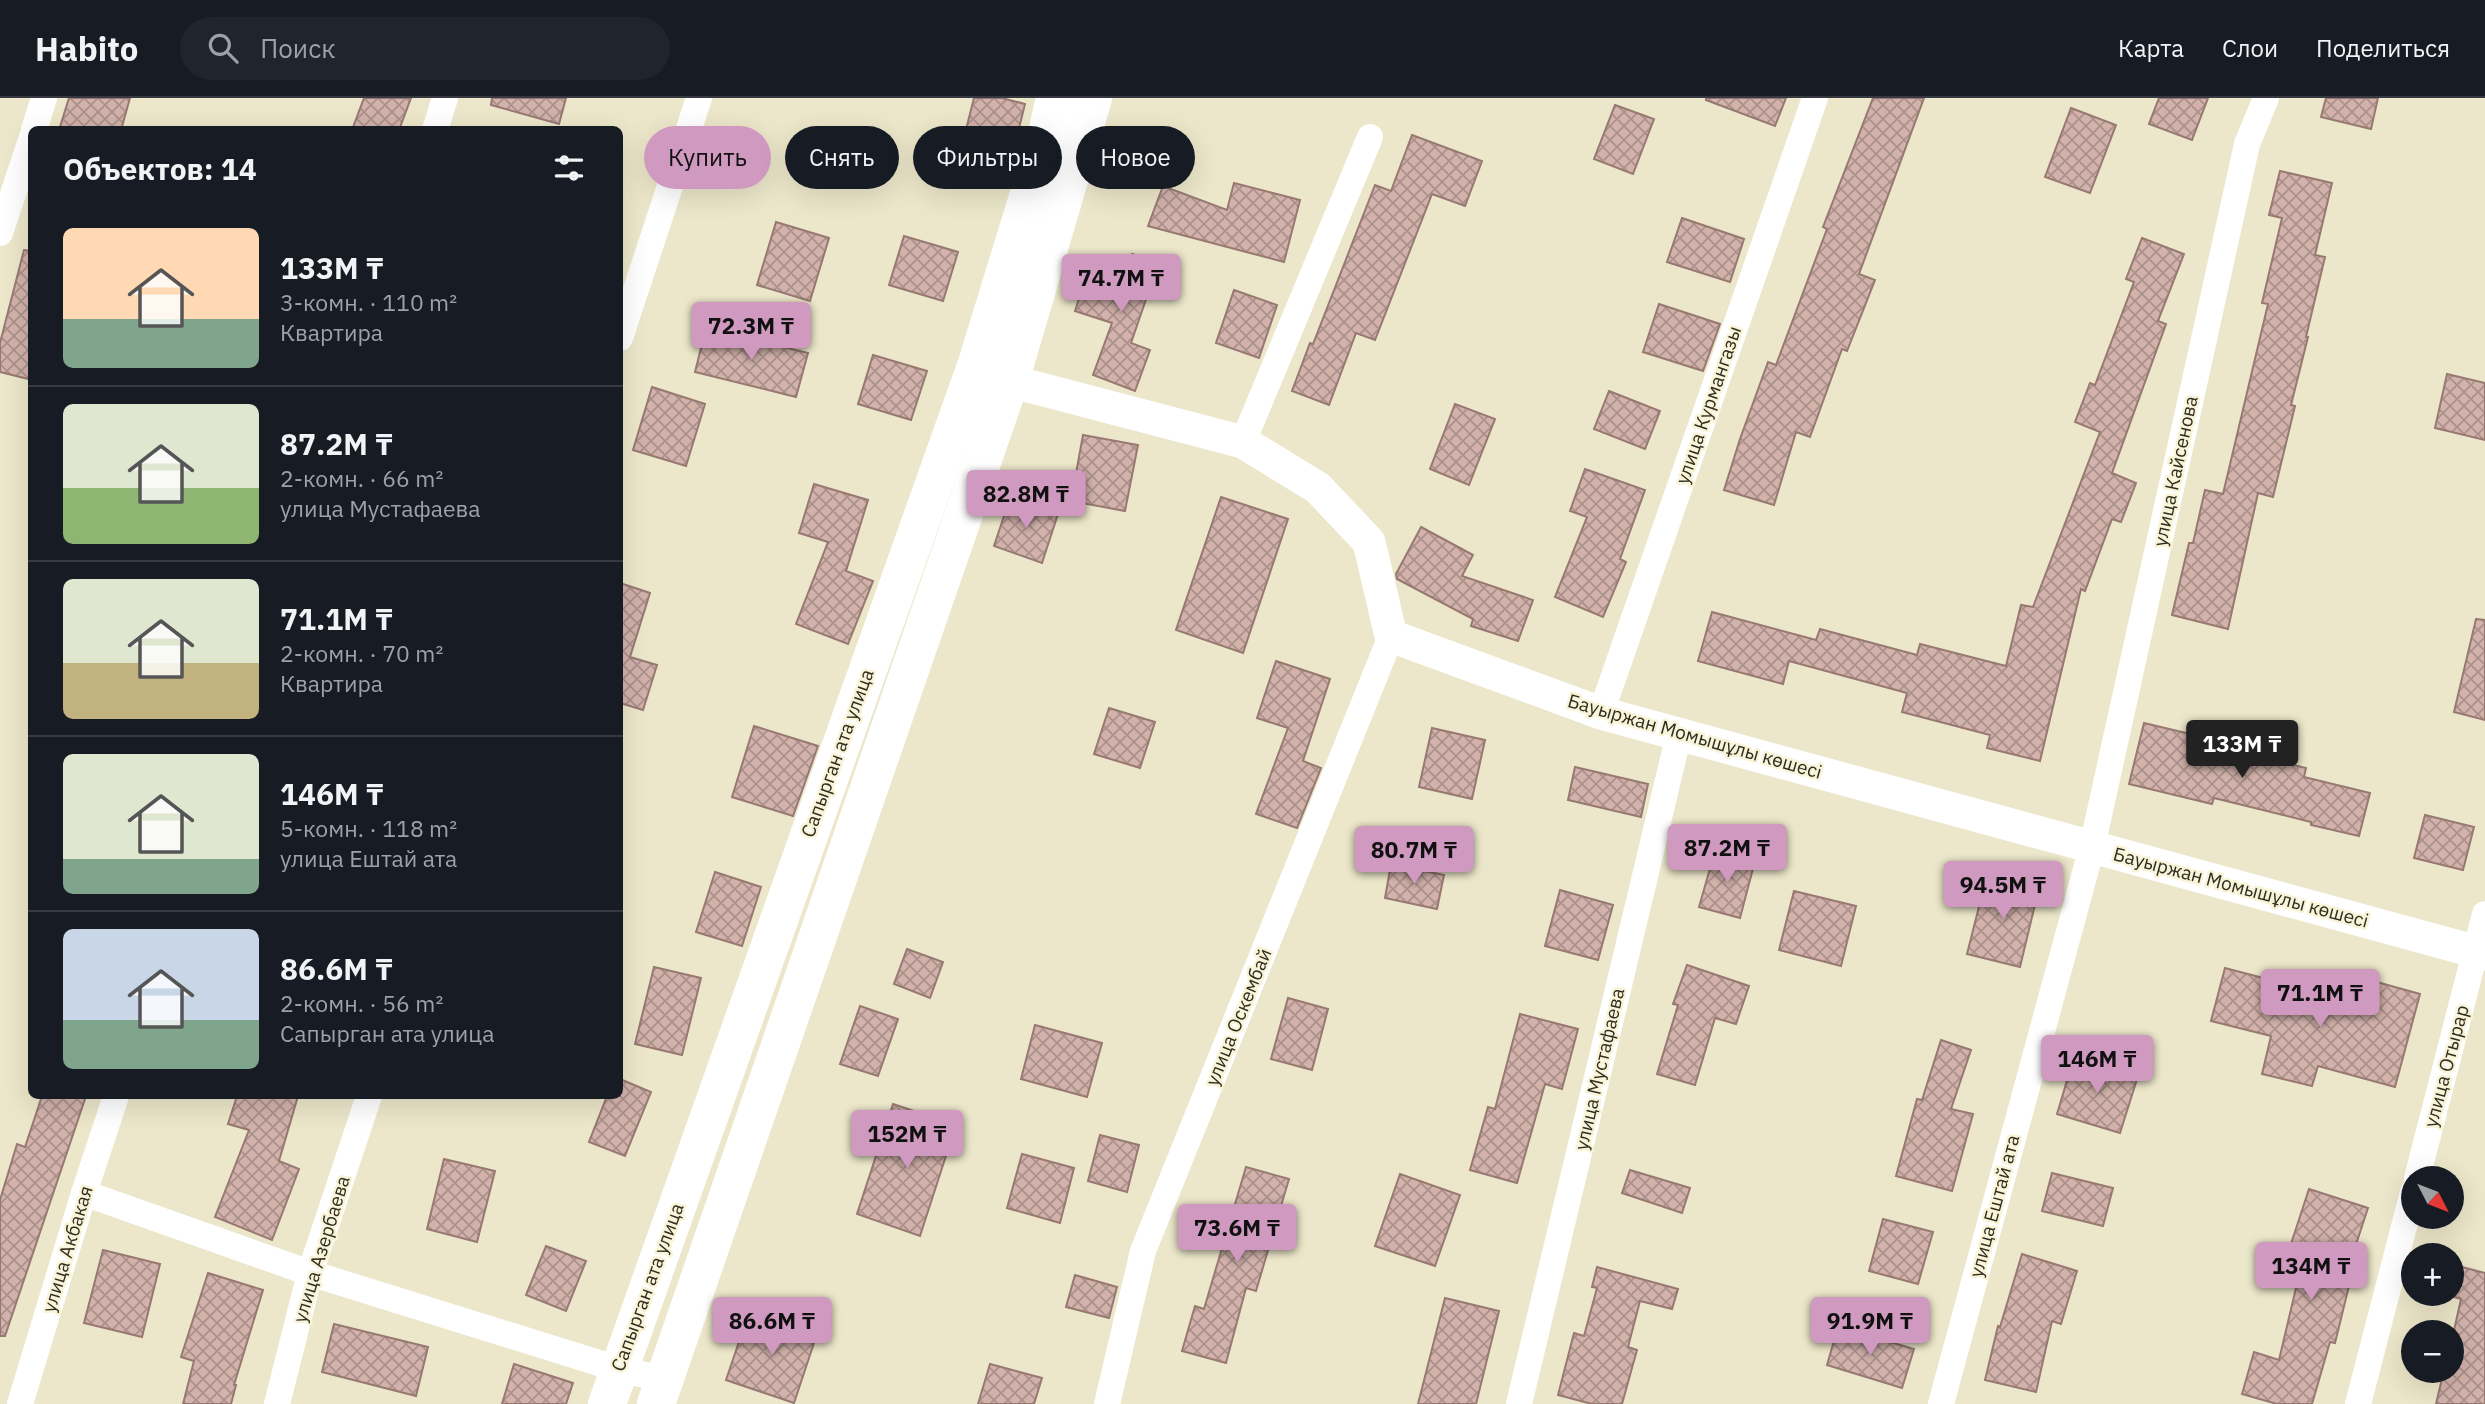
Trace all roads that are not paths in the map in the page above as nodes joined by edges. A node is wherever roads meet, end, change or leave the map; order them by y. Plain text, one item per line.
1 (44, 98) edge
2 (445, 98) edge
3 (699, 98) edge
4 (1055, 98) edge
5 (1093, 98) edge
6 (1815, 98) edge
7 (2266, 98) edge
8 (35, 126) edge
9 (436, 126) edge
10 (1370, 137) dead end
11 (28, 149) edge
12 (0, 233) edge
13 (623, 329) edge
14 (1010, 381) junction
15 (1243, 442) junction
16 (1391, 636) junction
17 (1601, 713) junction
18 (1679, 734) junction
19 (2092, 847) junction
20 (2485, 914) edge
21 (2480, 953) edge
22 (115, 1099) edge
23 (368, 1099) edge
24 (2420, 1166) edge
25 (84, 1193) junction
26 (2403, 1229) edge
27 (310, 1273) junction
28 (612, 1386) edge
29 (660, 1392) edge
30 (20, 1404) edge
31 (277, 1404) edge
32 (1107, 1404) edge
33 (1519, 1404) edge
34 (1941, 1404) edge
35 (2358, 1404) edge

1 - 8 street
2 - 9 street
3 - 13 street
4 - 28 main road, Сапырган ата улица
5 - 14 main road, Сапырган ата улица
6 - 17 street, улица Курмангазы
7 - 19 street, улица Кайсенова
10 - 15 street
11 - 12 street
14 - 15 street
14 - 29 main road, Сапырган ата улица
15 - 16 street
16 - 17 street, Бауыржан Момышұлы көшесі
16 - 32 street, улица Оскембай
17 - 18 street, Бауыржан Момышұлы көшесі
18 - 19 street, Бауыржан Момышұлы көшесі
18 - 33 street, улица Мустафаева
19 - 21 street, Бауыржан Момышұлы көшесі
19 - 34 street, улица Ештай ата
20 - 21 street, улица Отырар
21 - 24 street, улица Отырар
22 - 25 street, улица Акбакая
23 - 27 street, улица Азербаева
25 - 27 street
25 - 30 street, улица Акбакая
26 - 35 street
27 - 28 street
27 - 31 street, улица Азербаева
28 - 29 street

